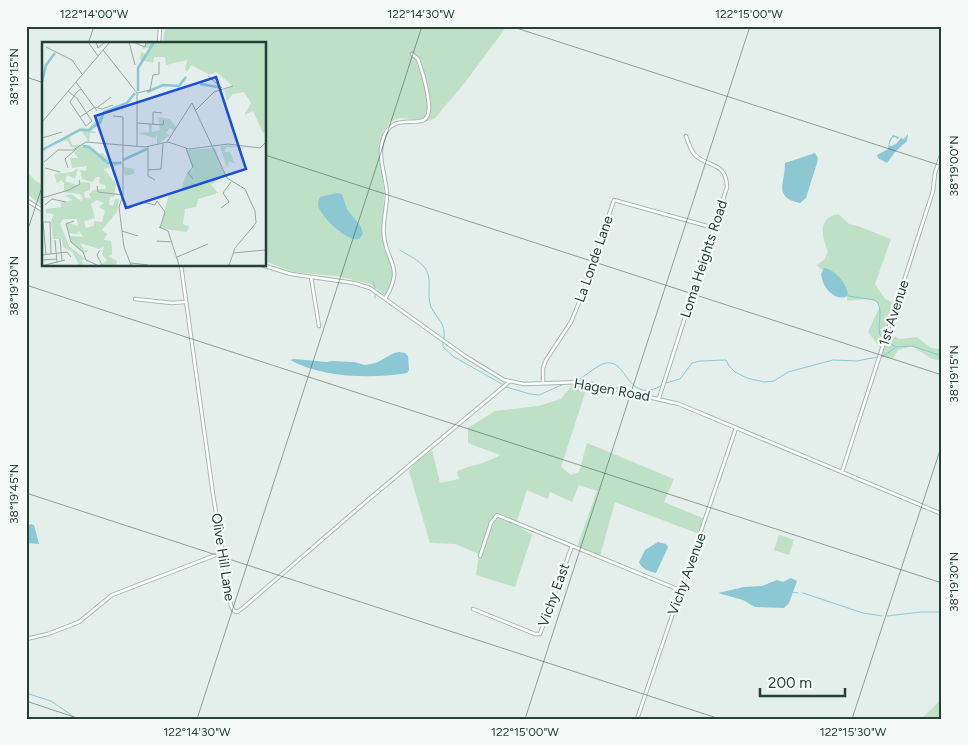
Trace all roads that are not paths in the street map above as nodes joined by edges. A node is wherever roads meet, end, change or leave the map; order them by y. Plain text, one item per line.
1 (160, 26) edge
2 (159, 42) edge
3 (412, 54) dead end
4 (686, 136) dead end
5 (942, 153) edge
6 (26, 200) edge
7 (42, 210) edge
8 (714, 228) junction
9 (181, 266) edge
10 (265, 266) edge
11 (311, 278) junction
12 (386, 297) junction
13 (135, 299) dead end
14 (185, 302) junction
15 (319, 326) dead end
16 (509, 382) junction
17 (543, 383) junction
18 (659, 398) junction
19 (736, 428) junction
20 (842, 472) junction
21 (942, 514) edge
22 (572, 546) junction
23 (221, 553) junction
24 (480, 556) dead end
25 (682, 591) junction
26 (473, 609) dead end
27 (26, 639) edge
28 (637, 719) edge

1 - 2 street
3 - 12 street
4 - 8 street, Loma Heights Road
5 - 20 street, 1st Avenue
6 - 7 street
8 - 17 street, La Londe Lane
8 - 18 street, Loma Heights Road
9 - 14 street, Olive Hill Lane
10 - 11 street, Hagen Road
11 - 12 street, Hagen Road
11 - 15 street
12 - 16 street, Hagen Road
13 - 14 street
14 - 23 street, Olive Hill Lane
16 - 17 street, Hagen Road
16 - 23 street, Olive Hill Lane
17 - 18 street, Hagen Road
18 - 19 street, Hagen Road
19 - 20 street, Hagen Road
19 - 25 street, Vichy Avenue
20 - 21 street, Hagen Road
22 - 24 street, Vichy East
22 - 25 street, Vichy East
22 - 26 street, Vichy East
23 - 27 street
25 - 28 street, Vichy Avenue

